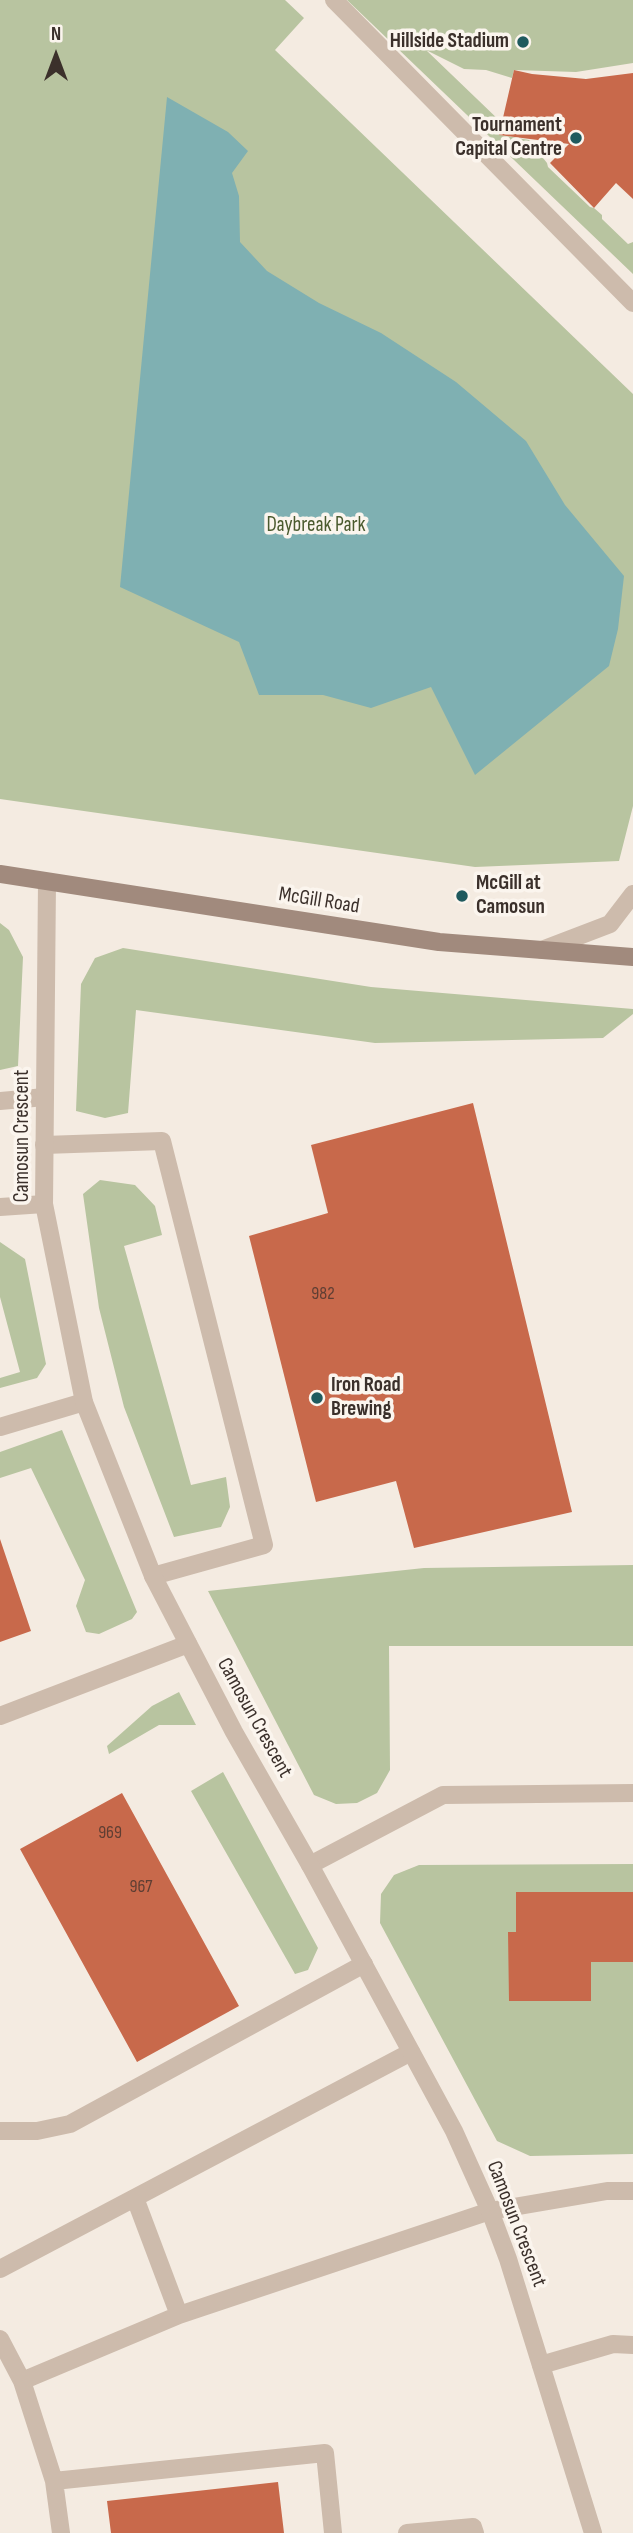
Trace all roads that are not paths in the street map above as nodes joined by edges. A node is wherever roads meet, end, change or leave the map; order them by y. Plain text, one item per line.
1 (334, 0) edge
2 (633, 303) edge
3 (0, 874) edge
4 (47, 882) junction
5 (633, 894) edge
6 (542, 950) junction
7 (633, 957) edge
8 (45, 1097) junction
9 (0, 1101) edge
10 (44, 1145) junction
11 (44, 1204) junction
12 (0, 1206) edge
13 (84, 1402) junction
14 (0, 1427) edge
15 (153, 1576) junction
16 (188, 1644) junction
17 (0, 1716) edge
18 (633, 1793) edge
19 (310, 1865) junction
20 (364, 1964) junction
21 (411, 2052) junction
22 (0, 2131) edge
23 (633, 2191) edge
24 (135, 2198) junction
25 (490, 2211) junction
26 (0, 2269) edge
27 (178, 2315) junction
28 (0, 2339) edge
29 (633, 2346) edge
30 (541, 2365) junction
31 (22, 2381) junction
32 (54, 2481) junction
33 (61, 2533) edge
34 (333, 2533) edge
35 (407, 2533) edge
36 (475, 2533) edge
37 (593, 2533) edge

1 - 2 street
3 - 4 main road, McGill Road
4 - 6 main road, McGill Road
4 - 8 street, Camosun Crescent
5 - 6 street
6 - 7 main road, McGill Road
8 - 9 street
8 - 10 street, Camosun Crescent
10 - 11 street, Camosun Crescent
10 - 15 street
11 - 12 street
11 - 13 street, Camosun Crescent
13 - 14 street
13 - 15 street, Camosun Crescent
15 - 16 street, Camosun Crescent
16 - 17 street
16 - 19 street, Camosun Crescent
18 - 19 street
19 - 20 street, Camosun Crescent
20 - 21 street, Camosun Crescent
20 - 22 street
21 - 24 street
21 - 25 street, Camosun Crescent
23 - 25 street
24 - 26 street
24 - 27 street
25 - 27 street
25 - 30 street, Camosun Crescent
27 - 31 street
28 - 31 street
29 - 30 street
30 - 37 street, Camosun Crescent
31 - 32 street
32 - 33 street
32 - 34 street
35 - 36 street

